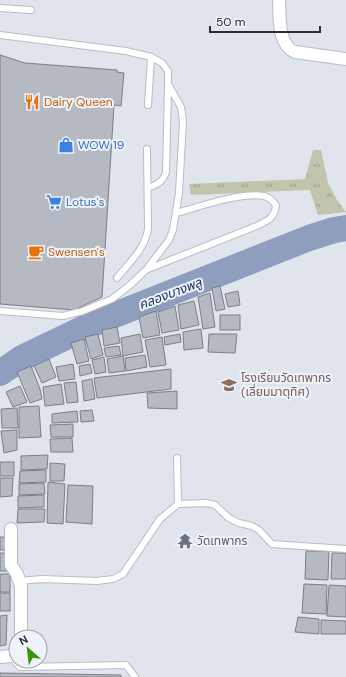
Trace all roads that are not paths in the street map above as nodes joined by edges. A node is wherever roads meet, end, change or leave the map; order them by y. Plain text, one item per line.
1 (279, 0) edge
2 (0, 8) edge
3 (30, 10) dead end
4 (0, 35) edge
5 (151, 57) junction
6 (346, 59) edge
7 (168, 84) junction
8 (148, 105) dead end
9 (147, 149) dead end
10 (148, 188) junction
11 (176, 213) junction
12 (146, 270) junction
13 (117, 278) dead end
14 (0, 312) edge
15 (177, 458) dead end
16 (178, 504) junction
17 (11, 529) dead end
18 (346, 549) edge
19 (19, 581) junction
20 (21, 629) edge
21 (48, 666) edge
22 (135, 677) edge

1 - 6 street
2 - 3 lane
4 - 5 lane
5 - 7 lane
5 - 8 lane
7 - 10 lane
7 - 11 lane
9 - 10 lane
10 - 13 lane
11 - 12 lane
11 - 12 lane
12 - 14 lane
15 - 16 lane
16 - 18 lane
16 - 19 lane
17 - 19 street
19 - 20 street
21 - 22 lane

